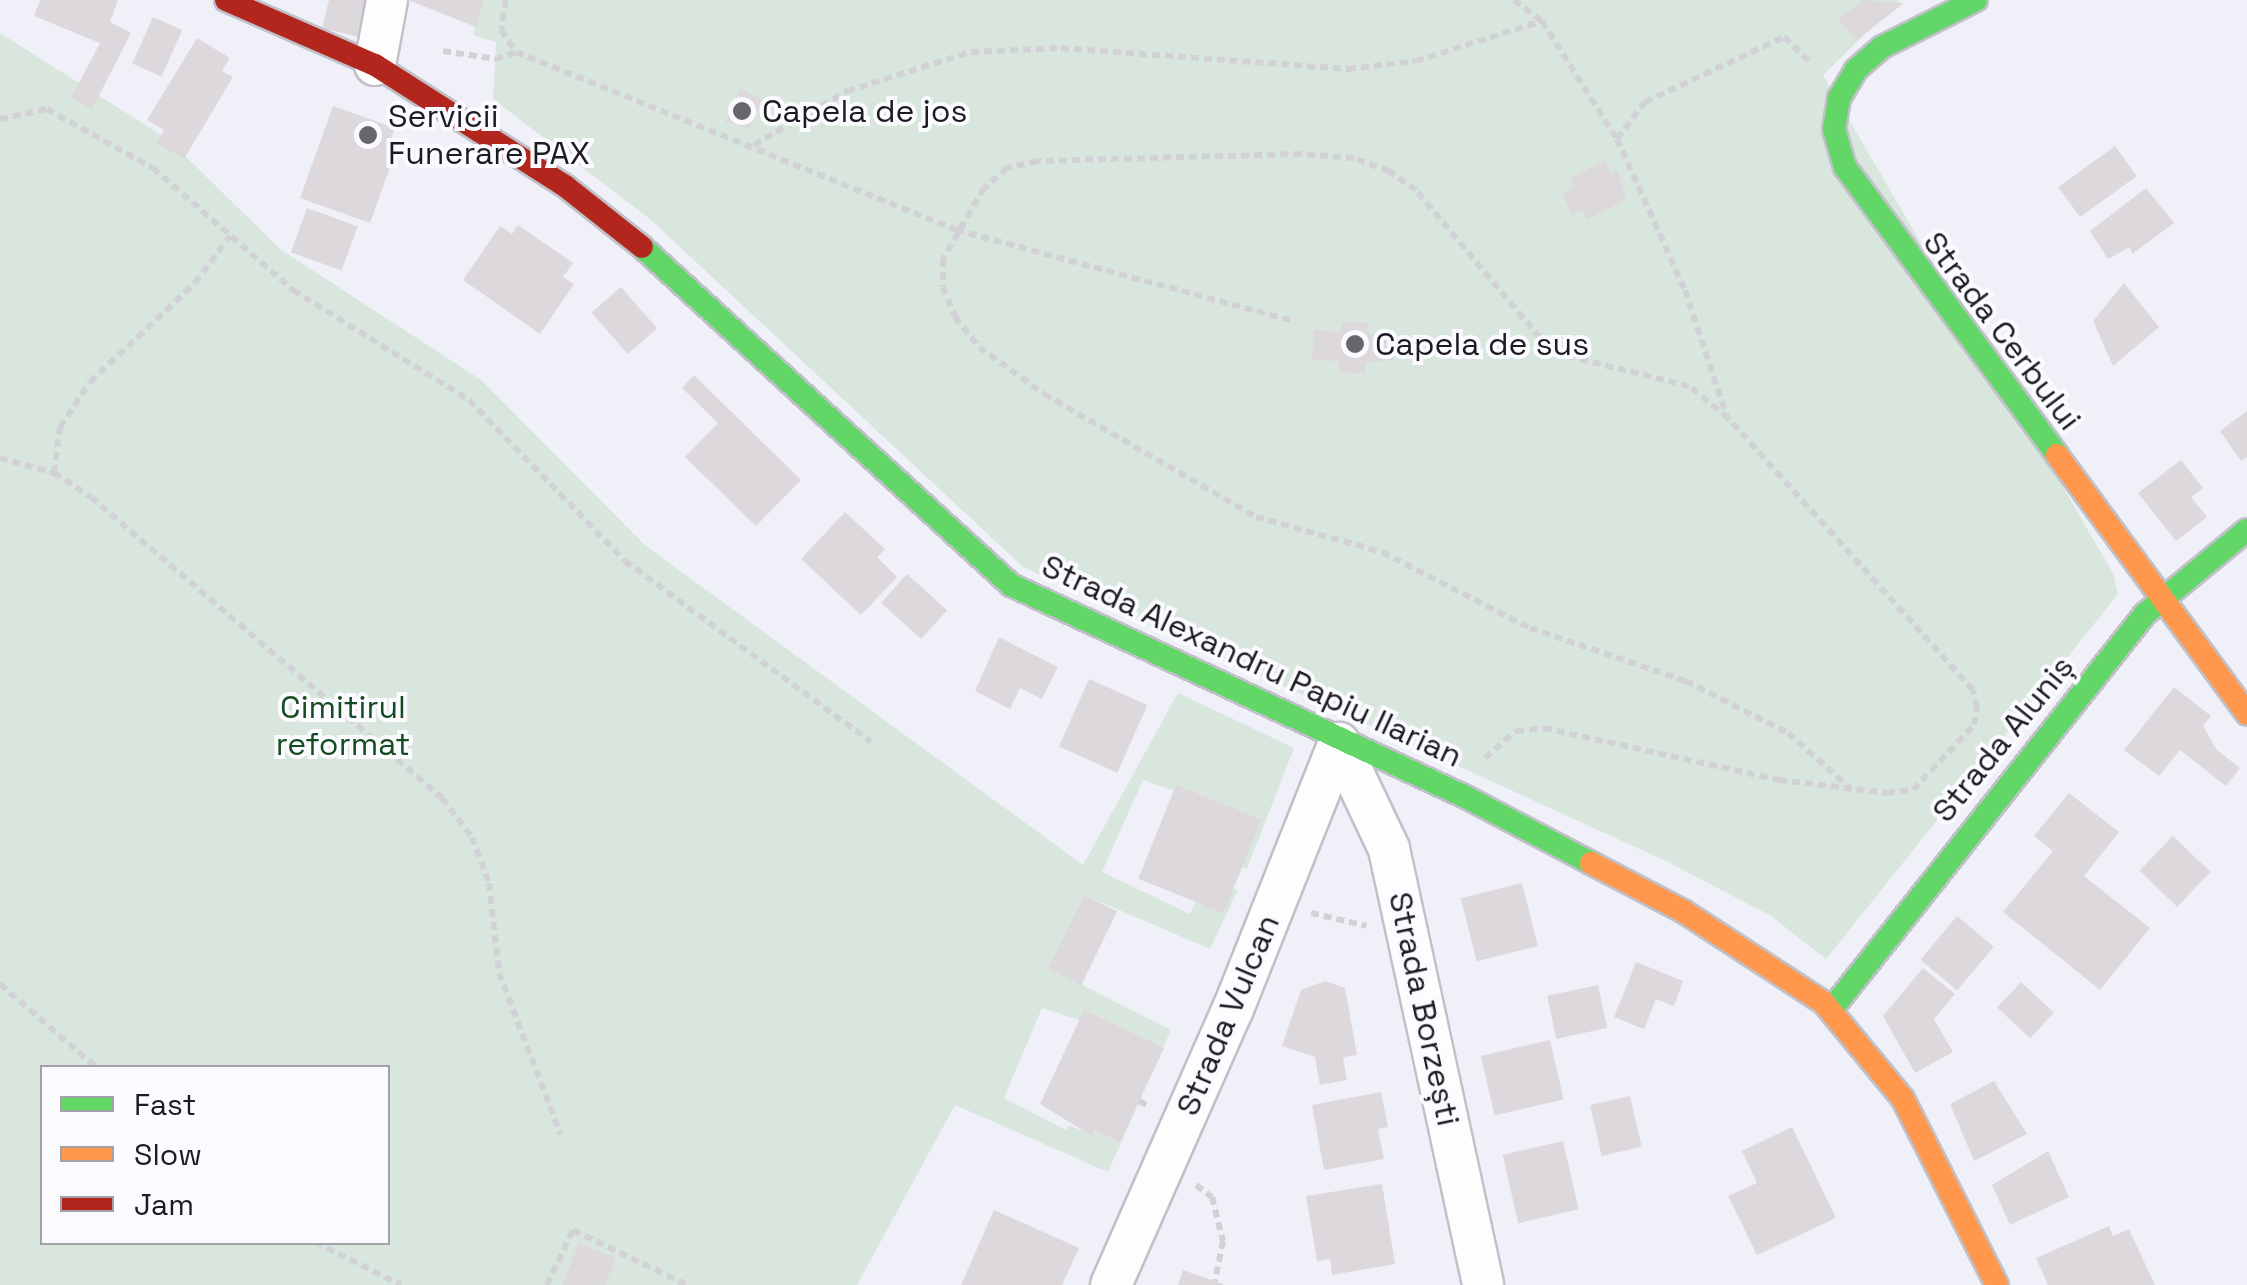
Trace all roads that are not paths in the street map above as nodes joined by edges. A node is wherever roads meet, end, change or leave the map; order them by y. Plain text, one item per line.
1 (226, 0) edge
2 (387, 0) edge
3 (1963, 2) edge
4 (375, 65) junction
5 (2247, 530) edge
6 (2161, 598) junction
7 (2247, 714) edge
8 (1332, 759) junction
9 (1831, 1010) junction
10 (1111, 1285) edge
11 (1483, 1285) edge
12 (1997, 1285) edge

1 - 4 street, Strada Alexandru Papiu Ilarian
2 - 4 street
3 - 6 street, Strada Cerbului
4 - 8 street, Strada Alexandru Papiu Ilarian
5 - 6 street, Strada Aluniș
6 - 7 street, Strada Cerbului
6 - 9 street, Strada Aluniș
8 - 9 street, Strada Alexandru Papiu Ilarian
8 - 10 street, Strada Vulcan
8 - 11 street, Strada Borzești
9 - 12 street, Strada Alexandru Papiu Ilarian

